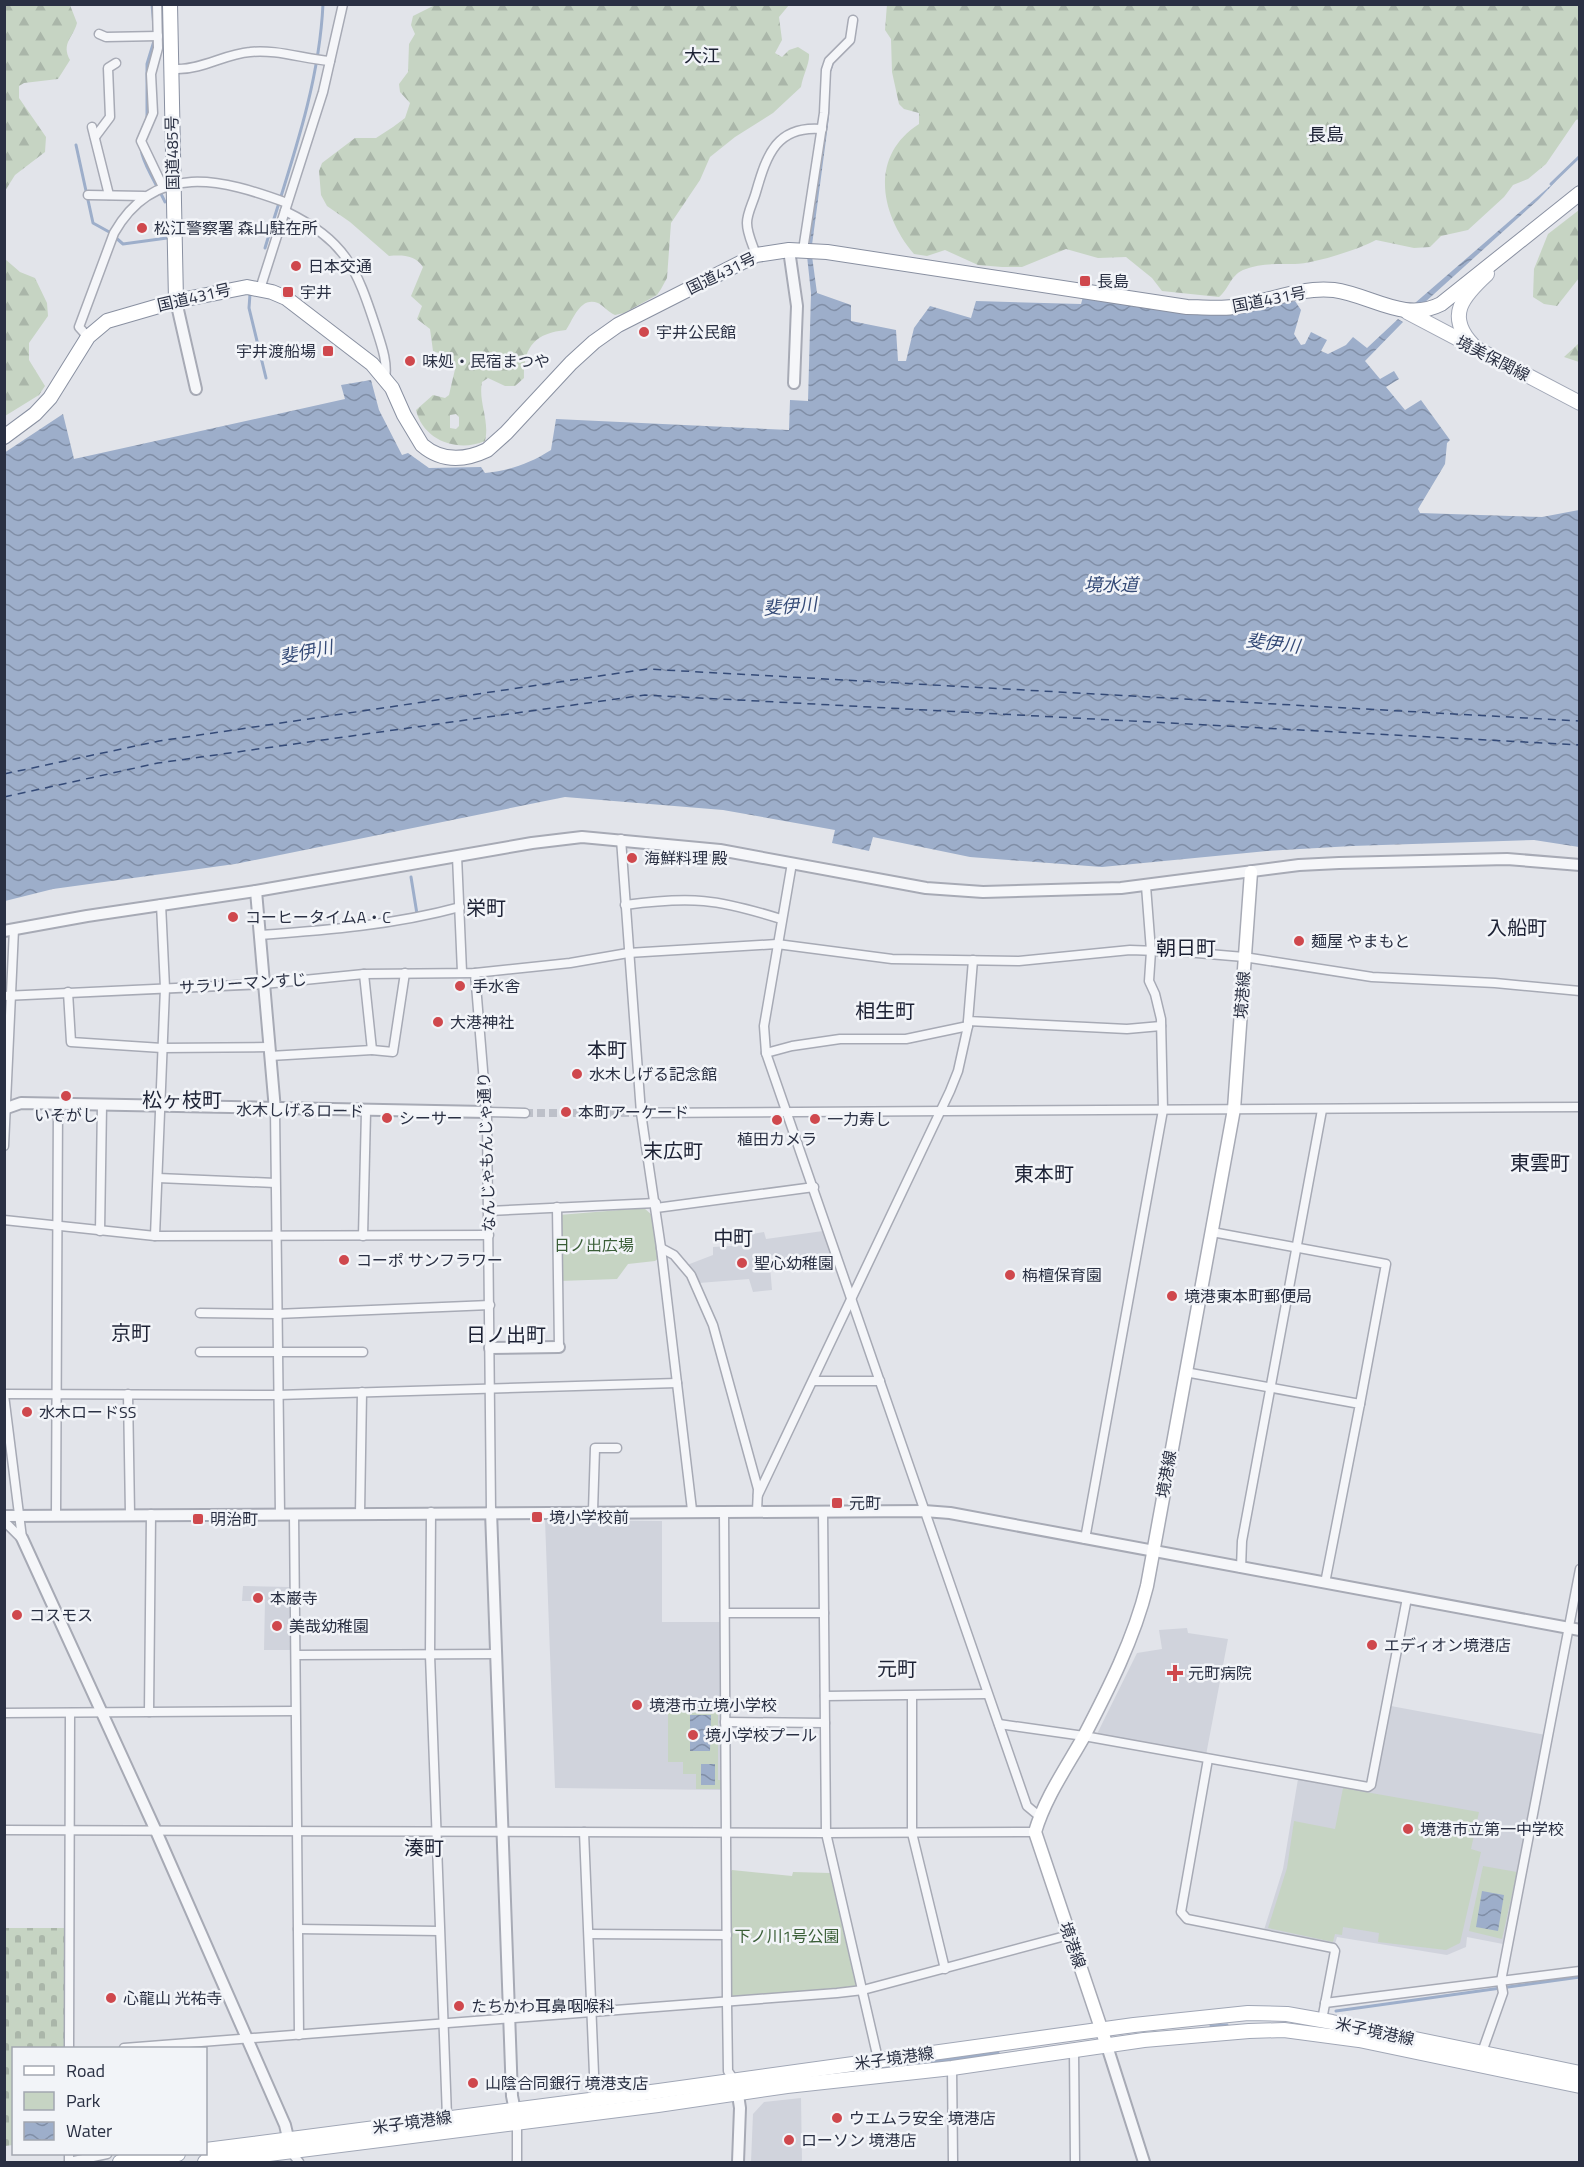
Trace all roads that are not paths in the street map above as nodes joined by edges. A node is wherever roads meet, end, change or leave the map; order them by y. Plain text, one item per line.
1 (157, 4) edge
2 (170, 4) edge
3 (342, 4) edge
4 (854, 20) dead end
5 (99, 34) dead end
6 (158, 36) junction
7 (322, 60) junction
8 (116, 63) dead end
9 (165, 69) dead end
10 (178, 69) dead end
11 (151, 75) junction
12 (92, 127) dead end
13 (822, 129) junction
14 (95, 137) junction
15 (164, 187) junction
16 (1580, 193) edge
17 (88, 195) dead end
18 (109, 195) junction
19 (144, 196) junction
20 (283, 203) junction
21 (1513, 246) junction
22 (796, 250) junction
23 (756, 255) junction
24 (260, 289) junction
25 (176, 301) junction
26 (1440, 304) junction
27 (1407, 312) junction
28 (1444, 332) junction
29 (88, 337) junction
30 (1476, 349) junction
31 (385, 378) junction
32 (794, 383) dead end
33 (196, 389) dead end
34 (1580, 403) edge
35 (4, 437) edge
36 (621, 839) junction
37 (457, 856) junction
38 (792, 863) junction
39 (1580, 865) edge
40 (1251, 872) junction
41 (1146, 886) junction
42 (256, 891) junction
43 (161, 904) junction
44 (625, 905) junction
45 (460, 907) junction
46 (781, 919) junction
47 (9, 930) edge
48 (260, 935) junction
49 (777, 944) junction
50 (1150, 951) junction
51 (628, 953) junction
52 (1244, 957) junction
53 (973, 960) junction
54 (462, 972) junction
55 (475, 972) junction
56 (405, 973) junction
57 (364, 974) junction
58 (264, 984) junction
59 (165, 988) junction
60 (1580, 991) edge
61 (68, 992) junction
62 (8, 995) edge
63 (968, 1024) junction
64 (1161, 1026) junction
65 (162, 1048) junction
66 (372, 1050) junction
67 (270, 1051) junction
68 (766, 1053) junction
69 (58, 1104) junction
70 (102, 1105) junction
71 (161, 1106) junction
72 (1580, 1107) edge
73 (5, 1108) edge
74 (1234, 1109) junction
75 (275, 1110) junction
76 (1163, 1110) junction
77 (1322, 1110) junction
78 (941, 1111) junction
79 (366, 1112) junction
80 (787, 1112) junction
81 (487, 1113) junction
82 (525, 1113) tunnel mouth
83 (642, 1113) junction
84 (4, 1146) edge
85 (158, 1178) junction
86 (275, 1183) junction
87 (814, 1187) junction
88 (656, 1206) junction
89 (557, 1207) junction
90 (489, 1211) junction
91 (4, 1220) edge
92 (58, 1226) junction
93 (100, 1231) junction
94 (1212, 1232) junction
95 (489, 1235) junction
96 (155, 1236) junction
97 (275, 1236) junction
98 (363, 1236) junction
99 (661, 1248) junction
100 (1298, 1248) junction
101 (852, 1300) junction
102 (490, 1305) junction
103 (200, 1313) dead end
104 (276, 1314) junction
105 (559, 1347) joint
106 (490, 1348) junction
107 (200, 1352) dead end
108 (363, 1352) dead end
109 (276, 1354) junction
110 (1185, 1372) junction
111 (813, 1381) junction
112 (880, 1381) junction
113 (677, 1383) junction
114 (1272, 1388) junction
115 (491, 1389) junction
116 (362, 1392) junction
117 (57, 1393) junction
118 (4, 1394) edge
119 (128, 1394) junction
120 (277, 1395) junction
121 (1360, 1404) junction
122 (617, 1448) dead end
123 (758, 1495) junction
124 (692, 1510) junction
125 (491, 1511) junction
126 (593, 1511) junction
127 (724, 1511) junction
128 (757, 1511) junction
129 (823, 1511) junction
130 (924, 1511) junction
131 (431, 1512) junction
132 (360, 1513) junction
133 (130, 1514) junction
134 (151, 1514) junction
135 (280, 1514) junction
136 (294, 1514) junction
137 (56, 1515) junction
138 (4, 1516) edge
139 (18, 1516) junction
140 (4, 1521) edge
141 (22, 1538) junction
142 (1084, 1539) junction
143 (1152, 1552) junction
144 (1241, 1568) junction
145 (1580, 1569) edge
146 (1325, 1583) junction
147 (1407, 1599) junction
148 (725, 1613) junction
149 (824, 1613) junction
150 (1574, 1629) edge
151 (497, 1654) junction
152 (296, 1655) junction
153 (430, 1655) junction
154 (987, 1695) junction
155 (825, 1696) junction
156 (912, 1696) junction
157 (295, 1711) junction
158 (149, 1712) junction
159 (4, 1713) edge
160 (70, 1713) junction
161 (101, 1713) junction
162 (725, 1722) junction
163 (825, 1723) junction
164 (999, 1724) junction
165 (1084, 1736) junction
166 (1208, 1759) junction
167 (1040, 1816) junction
168 (4, 1830) edge
169 (70, 1830) junction
170 (156, 1831) junction
171 (295, 1832) junction
172 (436, 1832) junction
173 (503, 1832) junction
174 (584, 1832) junction
175 (727, 1832) junction
176 (1035, 1832) junction
177 (826, 1833) junction
178 (912, 1833) junction
179 (298, 1929) junction
180 (439, 1931) junction
181 (589, 1934) junction
182 (727, 1935) junction
183 (1069, 1935) junction
184 (945, 1969) junction
185 (1580, 1971) edge
186 (1501, 1981) junction
187 (863, 1990) junction
188 (727, 2003) junction
189 (1324, 2003) junction
190 (591, 2012) junction
191 (509, 2019) junction
192 (1322, 2020) junction
193 (442, 2024) junction
194 (1102, 2030) junction
195 (299, 2035) junction
196 (246, 2038) junction
197 (1107, 2046) junction
198 (69, 2047) edge
199 (146, 2047) edge
200 (1074, 2050) junction
201 (1479, 2059) junction
202 (878, 2060) junction
203 (952, 2068) junction
204 (1580, 2073) edge
205 (1580, 2086) edge
206 (736, 2087) junction
207 (595, 2098) junction
208 (513, 2108) junction
209 (447, 2117) junction
210 (517, 2122) junction
211 (207, 2150) edge
212 (292, 2154) edge
213 (99, 2155) edge
214 (171, 2155) edge
215 (68, 2159) edge
216 (121, 2162) edge
217 (205, 2163) edge
218 (517, 2163) edge
219 (738, 2163) edge
220 (952, 2163) edge
221 (1075, 2163) edge
222 (1144, 2163) edge

1 - 6 street
2 - 15 main road, 国道485号
3 - 7 street
4 - 13 street
5 - 6 street
6 - 11 street
7 - 10 street
7 - 20 street
8 - 14 street
9 - 11 street
11 - 15 street
12 - 14 street
13 - 22 street
13 - 23 street
14 - 18 street
15 - 19 street
15 - 20 street
15 - 25 main road, 国道485号
16 - 21 main road
17 - 18 street
18 - 19 street
19 - 29 street
20 - 24 street
20 - 31 street
21 - 26 main road
21 - 30 main road
22 - 23 main road, 国道431号
22 - 27 main road, 国道431号
22 - 32 street
23 - 31 main road, 国道431号
24 - 25 main road, 国道431号
24 - 31 main road, 国道431号
25 - 29 main road, 国道431号
25 - 33 street
26 - 27 main road
26 - 28 main road
27 - 28 main road, 境美保関線
28 - 30 main road, 境美保関線
29 - 35 main road, 国道431号
30 - 34 main road, 境美保関線
36 - 37 street
36 - 38 street
36 - 44 street
37 - 42 street
37 - 45 street
38 - 41 street
38 - 46 street
39 - 40 street
40 - 41 street
40 - 52 main road, 境港線
41 - 50 street
42 - 43 street
42 - 48 street
43 - 47 street
43 - 59 street
44 - 46 street
44 - 51 street
45 - 48 street
45 - 54 street
46 - 49 street
47 - 62 street
48 - 58 street
49 - 51 street, サラリーマンすじ
49 - 53 street, サラリーマンすじ
49 - 68 street
50 - 52 street, サラリーマンすじ
50 - 53 street, サラリーマンすじ
50 - 64 street
51 - 55 street, サラリーマンすじ
51 - 83 street
52 - 60 street, サラリーマンすじ
52 - 74 main road, 境港線
53 - 63 street
54 - 55 street, サラリーマンすじ
54 - 56 street, サラリーマンすじ
55 - 81 street, なんじゃもんじゃ通り
56 - 57 street, サラリーマンすじ
56 - 66 street
57 - 58 street, サラリーマンすじ
57 - 66 street
58 - 59 street, サラリーマンすじ
58 - 67 street
59 - 61 street, サラリーマンすじ
59 - 65 street
61 - 62 street, サラリーマンすじ
61 - 65 street
62 - 73 street
63 - 64 street
63 - 68 street
63 - 78 street
64 - 76 street
65 - 67 street
65 - 71 street
66 - 67 street
67 - 75 street
68 - 80 street
69 - 70 street, 水木しげるロード
69 - 73 street, 水木しげるロード
69 - 92 street
70 - 71 street, 水木しげるロード
70 - 93 street
71 - 75 street, 水木しげるロード
71 - 85 street
72 - 77 street
73 - 84 street
74 - 76 street
74 - 77 street
74 - 94 main road, 境港線
75 - 79 street, 水木しげるロード
75 - 86 street
76 - 78 street
76 - 142 street
77 - 100 street
78 - 80 street
78 - 101 street
79 - 81 street, 水木しげるロード
79 - 98 street
80 - 83 street
80 - 87 street
81 - 82 street
81 - 90 street, なんじゃもんじゃ通り
83 - 88 street
85 - 86 street
85 - 96 street
86 - 97 street
87 - 88 street
87 - 101 street
88 - 89 street
88 - 99 street
89 - 90 street
89 - 105 street
90 - 95 street, なんじゃもんじゃ通り
91 - 92 street
92 - 93 street
92 - 117 street
93 - 96 street
94 - 100 street
94 - 110 main road, 境港線
95 - 98 street
95 - 102 street, なんじゃもんじゃ通り
96 - 97 street
97 - 98 street
97 - 104 street
99 - 113 street
99 - 123 street
100 - 114 street
100 - 121 street
101 - 111 street
101 - 112 street
102 - 104 street
102 - 106 street, なんじゃもんじゃ通り
103 - 104 street
104 - 109 street
105 - 106 street
106 - 115 street, なんじゃもんじゃ通り
107 - 109 street
108 - 109 street
109 - 120 street
110 - 114 street
110 - 143 main road, 境港線
111 - 112 street
111 - 123 street
112 - 130 street
113 - 115 street
113 - 124 street
114 - 121 street
114 - 144 street
115 - 116 street
115 - 125 street, なんじゃもんじゃ通り
116 - 120 street
116 - 132 street
117 - 118 street
117 - 119 street
117 - 137 street
118 - 139 street
119 - 120 street
119 - 133 street
120 - 135 street
121 - 146 street
122 - 126 street
123 - 128 street
124 - 126 street
124 - 127 street
125 - 126 street
125 - 131 street
125 - 151 street
127 - 128 street
127 - 148 street
128 - 129 street
129 - 130 street
129 - 149 street
130 - 142 street
130 - 154 street
131 - 132 street
131 - 153 street
132 - 136 street
133 - 134 street
133 - 137 street
134 - 135 street
134 - 158 street
135 - 136 street
136 - 152 street
137 - 139 street
138 - 139 street
139 - 141 street
140 - 141 street
141 - 161 street
142 - 143 street
143 - 144 street
143 - 165 main road, 境港線
144 - 146 street
145 - 150 street
146 - 147 street
147 - 150 street
147 - 166 street
148 - 149 street
148 - 162 street
149 - 155 street
150 - 186 street
151 - 153 street
151 - 173 street
152 - 153 street
152 - 157 street
153 - 172 street
154 - 156 street
154 - 164 street
155 - 156 street
155 - 163 street
156 - 178 street
157 - 158 street
157 - 171 street
158 - 161 street
159 - 160 street
160 - 161 street
160 - 169 street
161 - 170 street
162 - 163 street
162 - 175 street
163 - 177 street
164 - 165 street
164 - 167 street
165 - 166 street
165 - 167 main road, 境港線
166 - 189 street
167 - 176 main road, 境港線
168 - 169 street
169 - 170 street
169 - 198 street
170 - 171 street
170 - 196 street
171 - 172 street
171 - 179 street
172 - 173 street
172 - 180 street
173 - 174 street
173 - 191 street
174 - 175 street
174 - 181 street
175 - 177 street
175 - 182 street
176 - 178 street
176 - 183 main road, 境港線
177 - 178 street
177 - 187 street
178 - 184 street
179 - 180 street
179 - 195 street
180 - 193 street
181 - 182 street
181 - 190 street
182 - 188 street
183 - 184 street
183 - 194 main road, 境港線
184 - 187 street
185 - 186 street
186 - 189 street
186 - 201 street
187 - 188 street
187 - 202 street
188 - 190 street
188 - 206 street
189 - 192 street
190 - 191 street
190 - 207 street
191 - 193 street
191 - 208 street
192 - 194 main road, 米子境港線
192 - 201 main road, 米子境港線
193 - 195 street
193 - 209 street
194 - 197 main road, 境港線
194 - 202 main road, 米子境港線
195 - 196 street
196 - 199 street
196 - 212 street
197 - 200 main road, 米子境港線
197 - 201 main road, 米子境港線
197 - 222 street
200 - 203 main road, 米子境港線
200 - 221 street
201 - 204 main road, 米子境港線
201 - 205 main road, 米子境港線
202 - 206 main road, 米子境港線
203 - 206 main road, 米子境港線
203 - 220 street
206 - 207 main road, 米子境港線
206 - 210 main road, 米子境港線
206 - 219 street
207 - 208 main road, 米子境港線
208 - 209 main road, 米子境港線
208 - 210 street
209 - 212 main road, 米子境港線
210 - 212 main road, 米子境港線
210 - 218 street
211 - 212 main road, 米子境港線
212 - 217 main road, 米子境港線
213 - 215 street
214 - 216 main road

